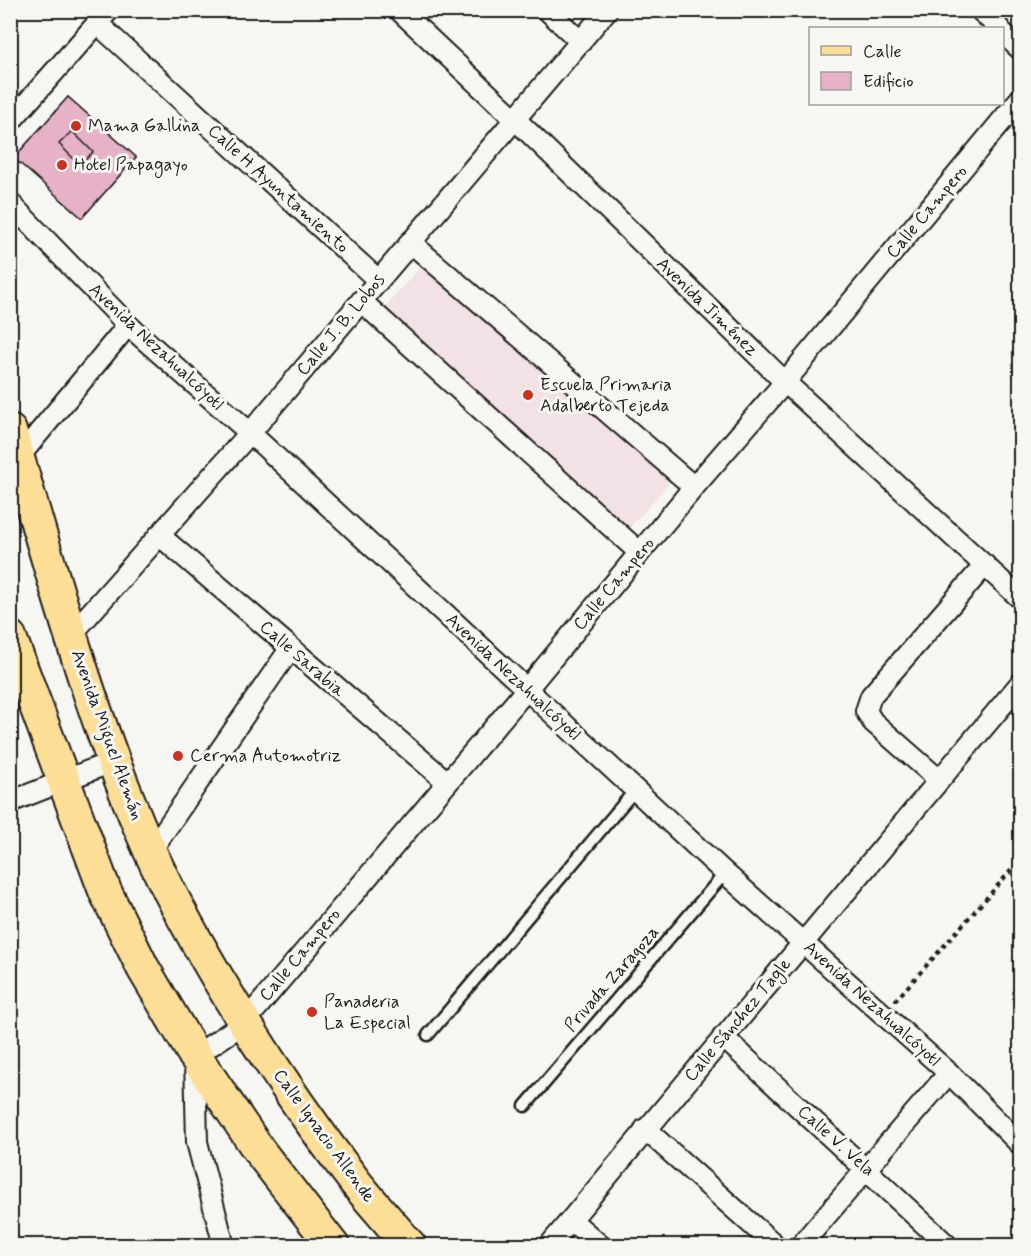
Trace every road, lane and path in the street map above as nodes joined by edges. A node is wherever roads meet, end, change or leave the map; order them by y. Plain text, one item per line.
1 (399, 10) edge
2 (547, 10) edge
3 (607, 10) edge
4 (980, 10) edge
5 (103, 17) edge
6 (998, 27) edge
7 (1004, 34) edge
8 (581, 42) junction
9 (1020, 49) edge
10 (1020, 99) edge
11 (516, 120) junction
12 (10, 122) edge
13 (10, 203) edge
14 (410, 242) junction
15 (378, 280) junction
16 (361, 301) junction
17 (128, 325) junction
18 (785, 382) junction
19 (250, 434) junction
20 (14, 445) edge
21 (694, 487) junction
22 (159, 535) junction
23 (639, 552) junction
24 (985, 565) junction
25 (1020, 598) edge
26 (71, 635) junction
27 (10, 637) edge
28 (290, 649) junction
29 (1020, 684) edge
30 (526, 690) junction
31 (114, 761) junction
32 (938, 779) junction
33 (63, 780) junction
34 (446, 782) junction
35 (635, 790) junction
36 (10, 802) edge
37 (150, 852) junction
38 (1014, 867) dead end
39 (724, 873) junction
40 (803, 944) junction
41 (883, 1015) junction
42 (244, 1023) junction
43 (428, 1035) dead end
44 (723, 1037) junction
45 (195, 1056) junction
46 (949, 1073) junction
47 (525, 1106) dead end
48 (645, 1129) junction
49 (1020, 1144) edge
50 (867, 1168) junction
51 (571, 1220) junction
52 (224, 1245) edge
53 (333, 1245) edge
54 (410, 1245) edge
55 (549, 1245) edge
56 (601, 1245) edge
57 (776, 1245) edge
58 (800, 1245) edge
59 (948, 1245) edge

1 - 11 street, Avenida Jiménez
2 - 8 street
3 - 8 street, Calle J. B. Lobos
4 - 6 street
5 - 12 street
5 - 15 street, Calle H Ayuntamiento
7 - 9 street
8 - 11 street, Calle J. B. Lobos
10 - 18 street, Calle Campero
11 - 14 street, Calle J. B. Lobos
11 - 18 street, Avenida Jiménez
13 - 17 street, Avenida Nezahualcóyotl
14 - 15 street, Calle J. B. Lobos
14 - 21 street
15 - 16 street, Calle J. B. Lobos
16 - 19 street, Calle J. B. Lobos
16 - 23 street
17 - 19 street, Avenida Nezahualcóyotl
17 - 20 street
18 - 21 street, Calle Campero
18 - 24 street, Avenida Jiménez
19 - 22 street, Calle J. B. Lobos
19 - 30 street, Avenida Nezahualcóyotl
20 - 26 main road, Avenida Miguel Alemán
21 - 23 street, Calle Campero
22 - 26 street, Calle J. B. Lobos
22 - 28 street, Calle Sarabia
23 - 30 street, Calle Campero
24 - 25 street, Avenida Jiménez
24 - 32 street
26 - 31 main road, Avenida Miguel Alemán
27 - 33 main road
28 - 34 street, Calle Sarabia
28 - 37 street
29 - 32 street, Calle Sánchez Tagle
30 - 34 street, Calle Campero
30 - 35 street, Avenida Nezahualcóyotl
31 - 33 street
31 - 37 main road, Avenida Miguel Alemán
32 - 40 street, Calle Sánchez Tagle
33 - 36 street
33 - 45 main road
34 - 42 street, Calle Campero
35 - 39 street, Avenida Nezahualcóyotl
35 - 43 lane
37 - 42 main road, Avenida Miguel Alemán
38 - 41 path
39 - 40 street, Avenida Nezahualcóyotl
39 - 47 lane, Privada Zaragoza
40 - 41 street, Avenida Nezahualcóyotl
40 - 44 street, Calle Sánchez Tagle
41 - 46 street, Avenida Nezahualcóyotl
42 - 45 street, Calle Campero
42 - 54 main road, Calle Ignacio Allende
44 - 48 street, Calle Sánchez Tagle
44 - 50 street, Calle V. Vela
45 - 52 street
45 - 53 main road
46 - 49 street, Avenida Nezahualcóyotl
46 - 50 street
48 - 51 street, Calle Sánchez Tagle
48 - 57 street
50 - 58 street
50 - 59 street, Calle V. Vela
51 - 55 street, Calle Sánchez Tagle
51 - 56 street

